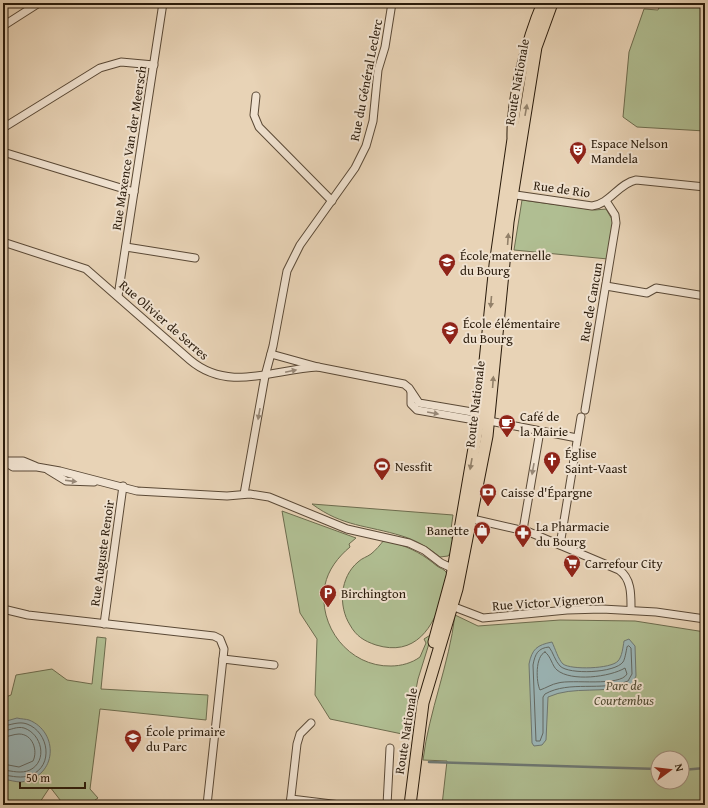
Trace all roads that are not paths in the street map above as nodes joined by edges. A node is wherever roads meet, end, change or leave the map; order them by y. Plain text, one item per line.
1 (39, 3) edge
2 (163, 3) edge
3 (392, 3) edge
4 (542, 3) edge
5 (552, 3) edge
6 (3, 26) edge
7 (154, 65) junction
8 (256, 96) dead end
9 (3, 128) edge
10 (3, 152) edge
11 (705, 187) edge
12 (134, 192) junction
13 (509, 194) junction
14 (332, 201) junction
15 (606, 201) junction
16 (3, 242) edge
17 (126, 247) junction
18 (195, 258) dead end
19 (606, 286) junction
20 (118, 296) junction
21 (705, 296) edge
22 (271, 354) junction
23 (318, 367) junction
24 (265, 376) junction
25 (585, 410) dead end
26 (581, 417) dead end
27 (484, 420) junction
28 (540, 431) junction
29 (577, 438) junction
30 (3, 461) edge
31 (123, 486) junction
32 (244, 494) junction
33 (467, 518) junction
34 (523, 530) junction
35 (560, 545) junction
36 (457, 570) junction
37 (449, 606) junction
38 (3, 608) edge
39 (631, 610) junction
40 (705, 619) edge
41 (104, 624) junction
42 (223, 659) junction
43 (274, 665) dead end
44 (311, 723) dead end
45 (390, 748) dead end
46 (290, 802) edge
47 (208, 805) edge
48 (340, 805) edge
49 (387, 805) edge
50 (402, 805) edge
51 (410, 805) edge

1 - 6 street
2 - 7 street, Rue Maxence Van der Meersch
3 - 14 street, Rue du Général Leclerc
4 - 13 main road, Route Nationale
13 -> 5 main road, Route Nationale
7 - 9 street
7 - 12 street, Rue Maxence Van der Meersch
8 - 14 street
10 - 12 street
11 - 15 street, Rue de Rio
12 - 17 street, Rue Maxence Van der Meersch
13 - 15 street, Rue de Rio
13 - 27 main road, Route Nationale
14 - 22 street, Rue du Général Leclerc
15 - 19 street, Rue de Cancun
16 - 20 street, Rue Olivier de Serres
17 - 18 street
17 - 20 street, Rue Maxence Van der Meersch
19 - 21 street
19 - 25 street, Rue de Cancun
20 - 24 street, Rue Olivier de Serres
22 - 23 street, Rue Olivier de Serres
22 - 24 street, Rue du Général Leclerc
24 -> 23 street, Rue Olivier de Serres
23 - 27 street, Rue Olivier de Serres
24 -> 32 street, Rue du Général Leclerc
26 - 29 street
27 - 28 street
27 - 33 main road, Route Nationale
28 - 29 street
28 -> 34 street
29 - 35 street
30 - 31 street
31 - 32 street
31 - 41 street, Rue Auguste Renoir
32 - 36 street
33 - 34 street
33 - 36 main road, Route Nationale
34 - 35 street
35 - 39 street
36 - 37 main road, Route Nationale
37 - 39 street, Rue Victor Vigneron
37 - 50 main road, Route Nationale
37 - 51 main road, Route Nationale
38 - 41 street, Rue Auguste Renoir
39 - 40 street, Rue Victor Vigneron
41 - 42 street, Rue Auguste Renoir
42 - 43 street
42 - 47 street, Rue Auguste Renoir
44 - 46 street
45 - 49 street
46 - 48 street

